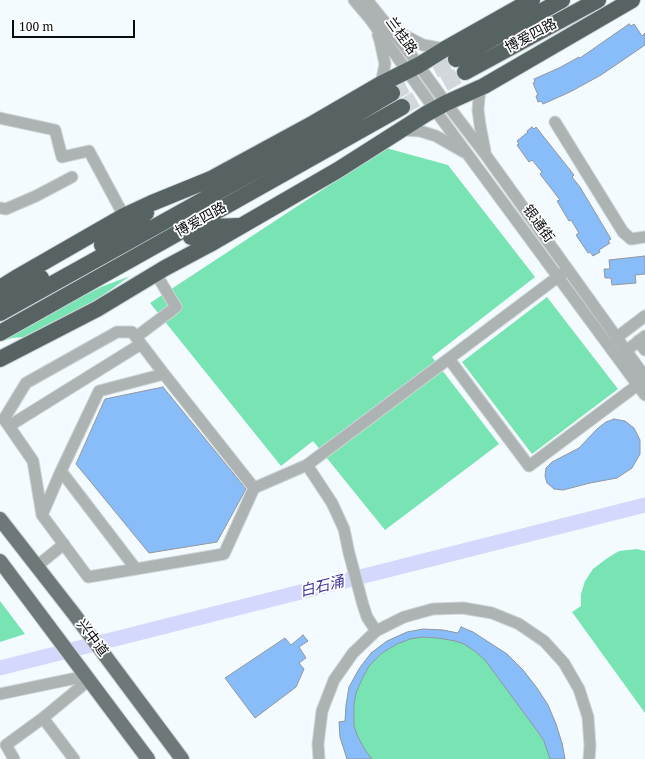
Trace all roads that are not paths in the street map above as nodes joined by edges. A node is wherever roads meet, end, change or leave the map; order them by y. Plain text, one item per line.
1 (354, 0) edge
2 (367, 0) edge
3 (532, 0) edge
4 (562, 0) edge
5 (598, 0) edge
6 (632, 0) edge
7 (373, 15) junction
8 (456, 60) junction
9 (413, 68) junction
10 (484, 86) junction
11 (387, 89) junction
12 (440, 106) junction
13 (402, 107) tunnel mouth
14 (0, 118) edge
15 (555, 122) dead end
16 (401, 130) junction
17 (485, 154) junction
18 (472, 159) junction
19 (72, 177) dead end
20 (211, 179) junction
21 (0, 208) edge
22 (124, 216) junction
23 (241, 226) junction
24 (645, 237) edge
25 (144, 252) junction
26 (567, 270) junction
27 (156, 274) junction
28 (558, 277) junction
29 (0, 288) edge
30 (0, 301) edge
31 (0, 313) edge
32 (645, 316) edge
33 (0, 333) edge
34 (616, 338) junction
35 (139, 340) junction
36 (643, 342) edge
37 (626, 351) junction
38 (449, 358) junction
39 (0, 359) edge
40 (164, 374) junction
41 (643, 380) edge
42 (645, 395) edge
43 (9, 426) junction
44 (307, 465) junction
45 (61, 471) junction
46 (254, 488) junction
47 (42, 515) junction
48 (0, 519) edge
49 (64, 544) junction
50 (0, 561) edge
51 (37, 566) junction
52 (136, 569) junction
53 (376, 631) junction
54 (87, 678) junction
55 (0, 694) edge
56 (42, 718) junction
57 (14, 759) edge
58 (74, 759) edge
59 (148, 759) edge
60 (182, 759) edge
61 (319, 759) edge
62 (588, 759) edge

1 - 7 street, 兰桂路
2 - 7 street, 兰桂路
3 - 8 highway
4 - 8 highway, 博爱四路
5 - 8 highway, 博爱四路
6 - 10 highway
7 - 8 street
7 - 9 street, 兰桂路
7 - 11 street
8 - 9 highway
9 - 11 highway
9 - 12 street, 银通街
10 - 12 highway
10 - 17 street
11 - 20 highway
11 - 31 highway, 博爱四路
12 - 16 highway
12 - 17 street, 银通街
12 - 18 street, 银通街
13 - 25 highway, 博爱四路
14 - 22 street
15 - 24 street
16 - 18 street
16 - 23 highway
17 - 26 street, 银通街
18 - 28 street, 银通街
19 - 21 street
20 - 22 highway
20 - 30 highway
22 - 29 highway
23 - 25 highway
23 - 27 highway
25 - 33 highway, 博爱四路
26 - 28 street
26 - 34 street, 银通街
27 - 35 street
27 - 39 highway
28 - 38 street
28 - 41 street, 银通街
32 - 34 street
34 - 37 street, 银通街
35 - 40 street
35 - 43 street
35 - 43 street
36 - 37 street
37 - 41 street, 银通街
38 - 41 street
38 - 44 street
40 - 45 street
40 - 46 street
41 - 42 street, 银通街
43 - 47 street
44 - 46 street
44 - 53 street
45 - 47 street
45 - 52 street
46 - 52 street
47 - 49 street
48 - 51 main road, 兴中道
49 - 51 street
49 - 52 street
50 - 54 main road, 兴中道
51 - 60 main road, 兴中道
53 - 61 street
53 - 62 street
54 - 55 street
54 - 56 street
54 - 59 main road, 兴中道
56 - 57 street
56 - 58 street

